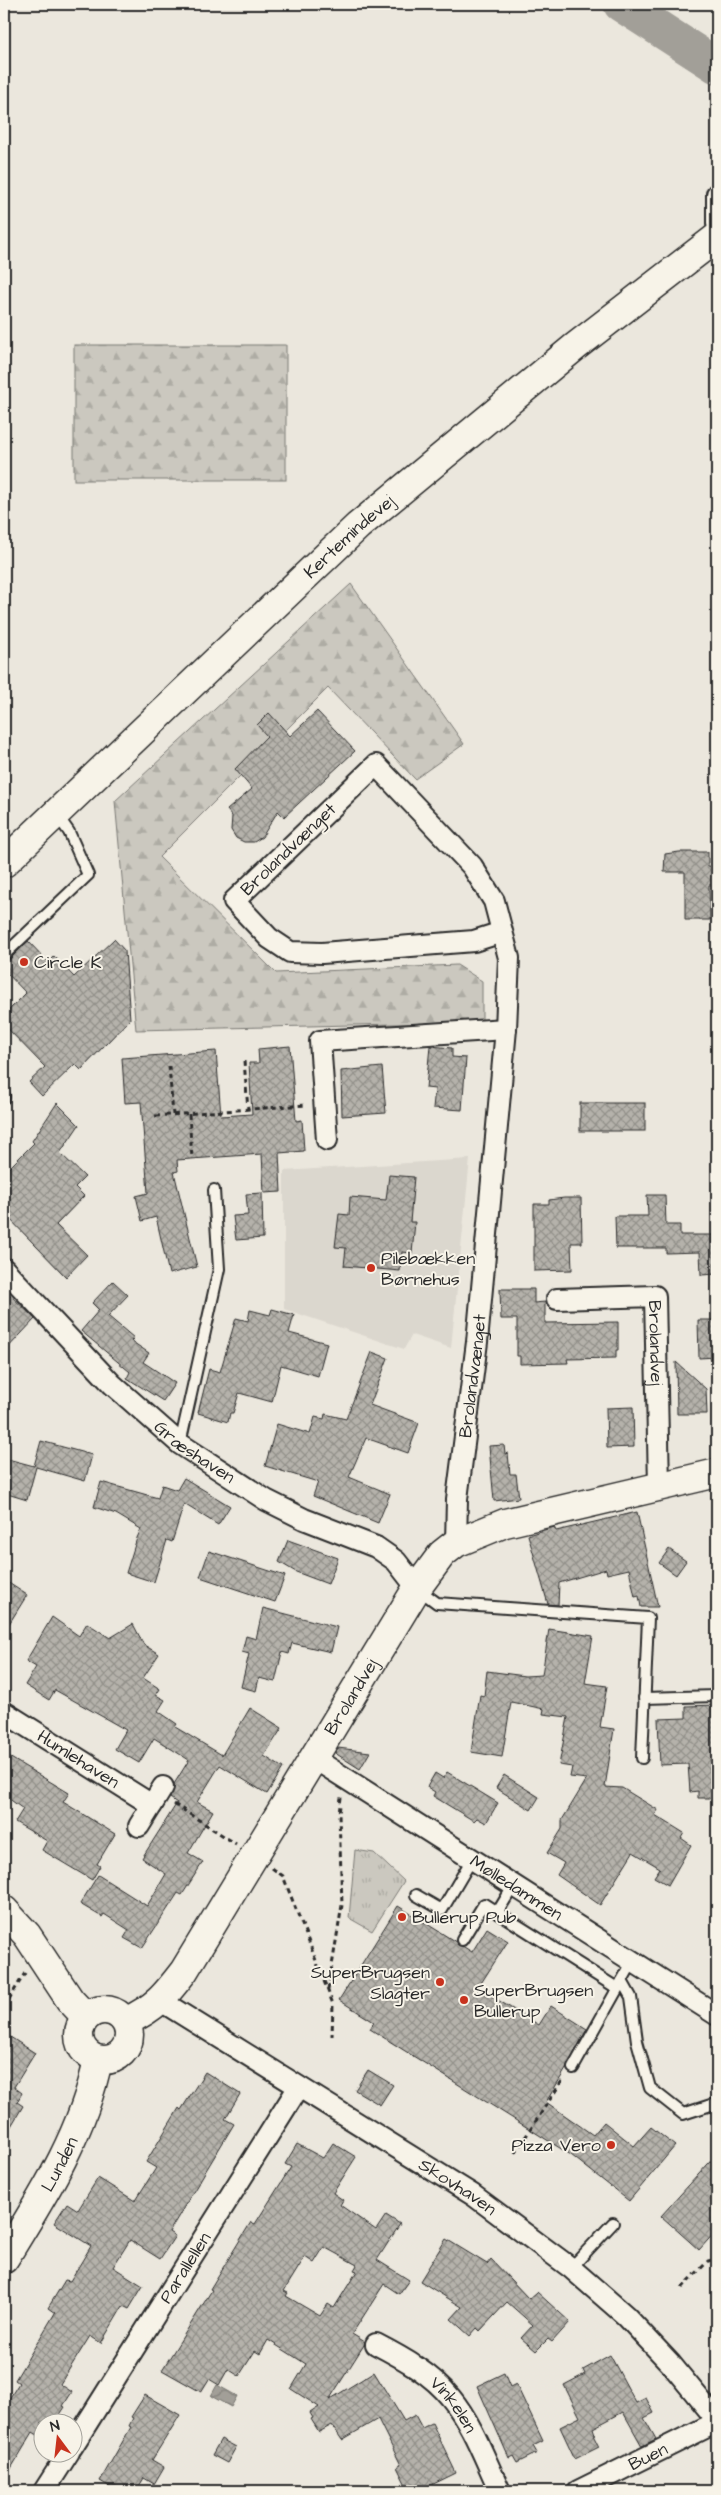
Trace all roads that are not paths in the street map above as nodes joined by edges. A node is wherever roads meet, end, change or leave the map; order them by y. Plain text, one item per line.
1 (717, 194) edge
2 (717, 224) edge
3 (717, 237) edge
4 (56, 814) junction
5 (4, 863) edge
6 (502, 932) junction
7 (4, 955) edge
8 (506, 1029) junction
9 (327, 1140) dead end
10 (214, 1190) dead end
11 (4, 1269) edge
12 (557, 1298) dead end
13 (180, 1444) junction
14 (717, 1473) edge
15 (659, 1486) junction
16 (456, 1543) junction
17 (417, 1588) junction
18 (717, 1696) edge
19 (644, 1698) junction
20 (4, 1712) edge
21 (642, 1758) dead end
22 (315, 1759) junction
23 (139, 1826) dead end
24 (472, 1859) junction
25 (514, 1885) junction
26 (416, 1894) dead end
27 (4, 1910) edge
28 (497, 1913) junction
29 (462, 1940) dead end
30 (633, 1961) junction
31 (620, 1985) junction
32 (161, 2001) junction
33 (717, 2015) edge
34 (86, 2017) junction
35 (127, 2021) junction
36 (98, 2060) junction
37 (573, 2068) road end
38 (298, 2088) junction
39 (717, 2103) edge
40 (612, 2222) dead end
41 (4, 2259) edge
42 (571, 2268) junction
43 (376, 2344) dead end
44 (717, 2421) edge
45 (82, 2431) edge
46 (63, 2462) edge
47 (44, 2491) edge
48 (500, 2491) edge
49 (578, 2491) edge

1 - 2 street
3 - 4 street, Kertemindevej
4 - 5 street, Kertemindevej
4 - 7 lane
6 - 6 street, Brolandvænget
6 - 8 street, Brolandvænget
8 - 9 street
8 - 16 street, Brolandvænget
10 - 13 lane
11 - 13 street, Græshaven
12 - 15 street, Brolandvej
13 - 17 street, Græshaven
14 - 15 street, Brolandvej
15 - 16 street, Brolandvej
16 - 17 street, Brolandvej
17 - 19 lane
17 - 22 street, Brolandvej
18 - 19 lane
19 - 21 lane
20 - 23 street, Humlehaven
22 - 24 street, Mølledammen
22 - 32 street, Brolandvej
24 - 25 street, Mølledammen
24 - 26 lane
25 - 28 lane
25 - 30 street, Mølledammen
27 - 34 street
28 - 29 lane
28 - 31 lane
30 - 31 lane
30 - 33 street, Mølledammen
31 - 37 lane
31 - 39 lane
32 - 35 street, Brolandvej
32 - 38 street, Skovhaven
34 - 35 street
34 - 36 street
35 - 36 street
36 - 41 street, Lunden
38 - 42 street, Skovhaven
38 - 45 street, Parallellen
40 - 42 lane
42 - 44 street, Skovhaven
43 - 48 street, Vinkelen
44 - 49 street, Buen
46 - 47 street

